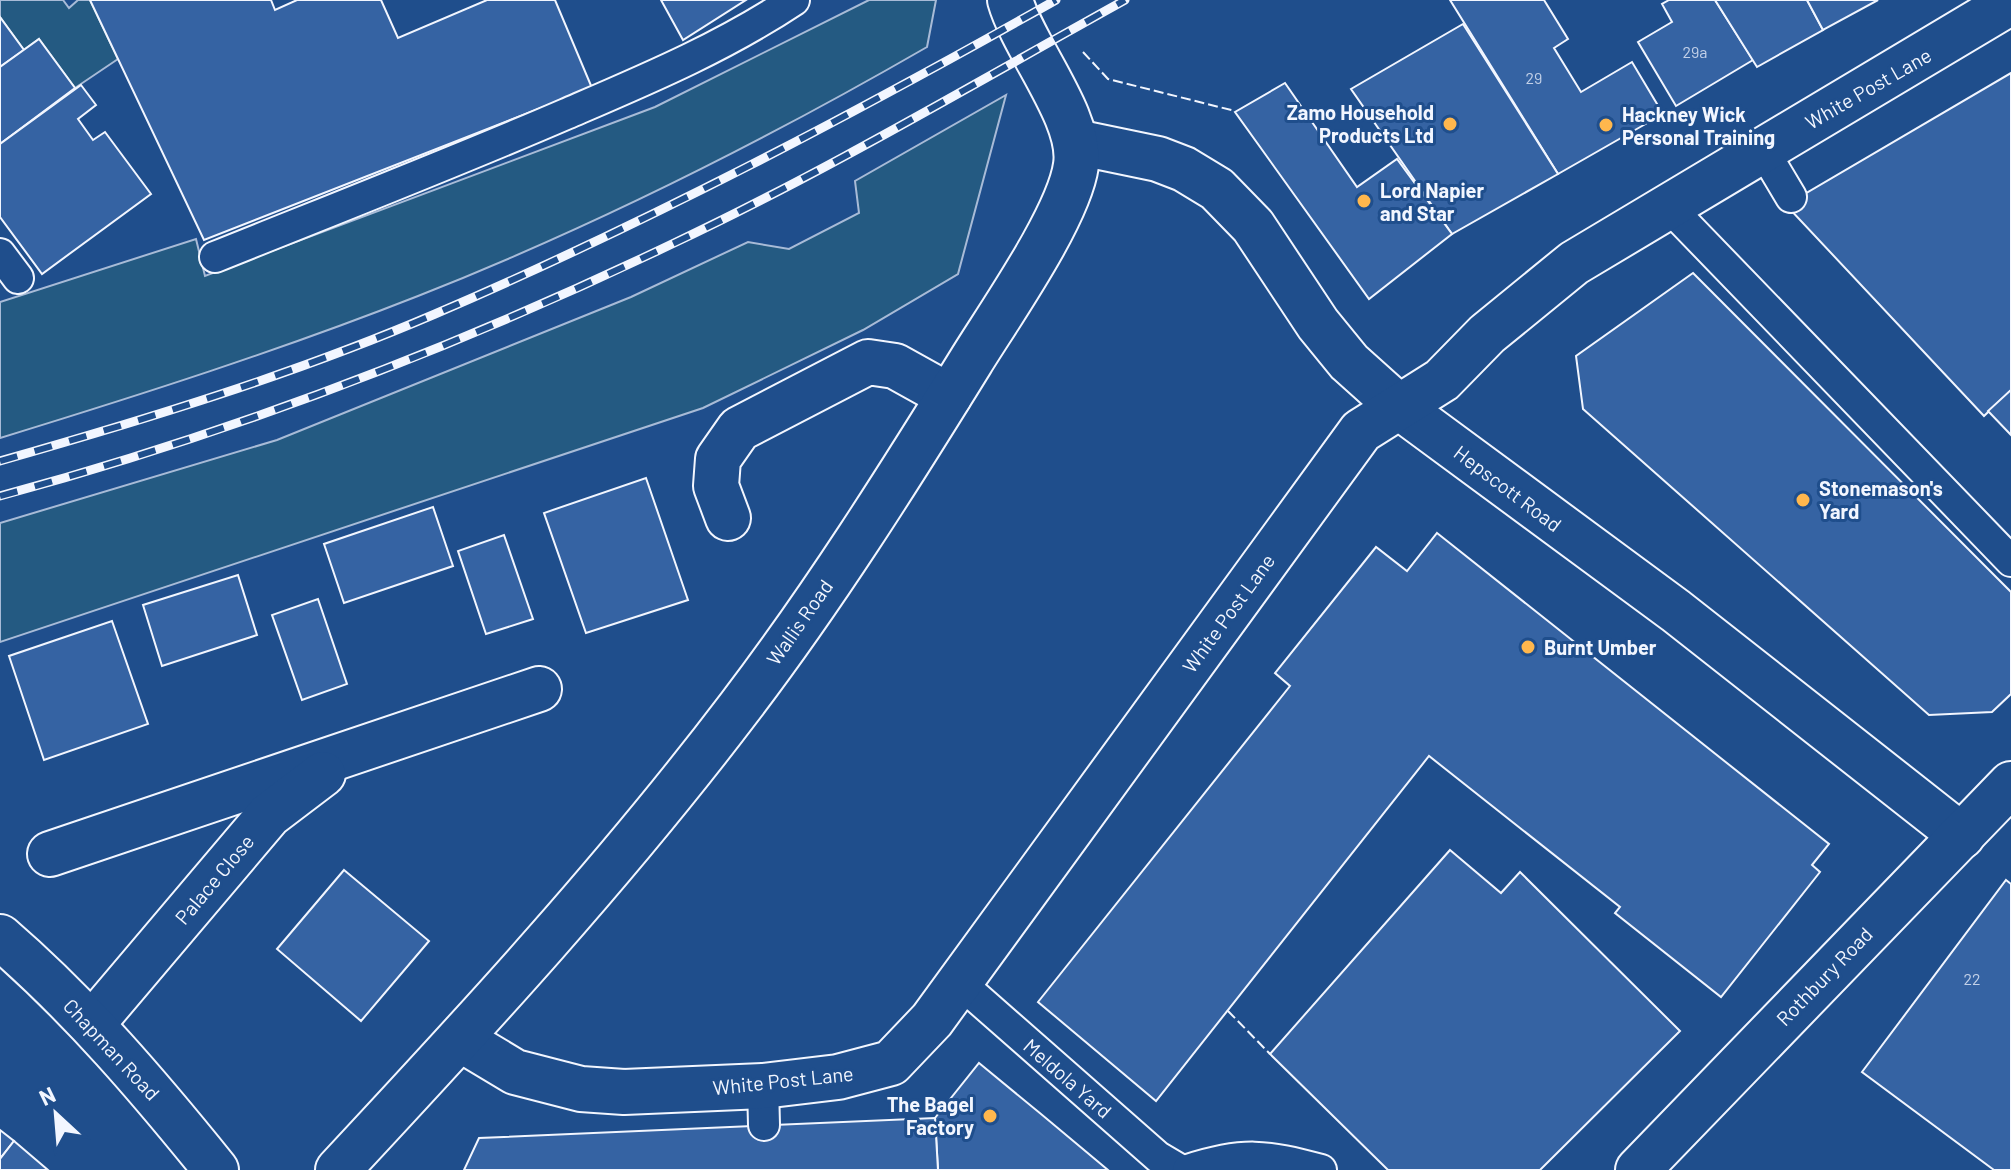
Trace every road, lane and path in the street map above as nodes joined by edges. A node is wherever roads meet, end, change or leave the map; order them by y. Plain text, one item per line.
1 (794, 0) edge
2 (1010, 0) edge
3 (2011, 2) edge
4 (1076, 142) junction
5 (1763, 150) junction
6 (1791, 197) dead end
7 (1669, 207) junction
8 (215, 257) dead end
9 (949, 396) junction
10 (1398, 406) junction
11 (728, 518) dead end
12 (2011, 561) edge
13 (539, 689) dead end
14 (352, 751) junction
15 (2006, 799) edge
16 (1962, 836) junction
17 (50, 854) dead end
18 (0, 937) edge
19 (959, 982) junction
20 (92, 1024) junction
21 (460, 1039) junction
22 (216, 1170) edge
23 (338, 1170) edge
24 (1180, 1170) edge
25 (1188, 1170) edge
26 (1321, 1170) edge
27 (1638, 1170) edge

1 - 8 lane
2 - 4 street, Wallis Road
3 - 5 street, White Post Lane
4 - 9 street, Wallis Road
4 - 10 street, Hepscott Road
5 - 6 lane
5 - 7 street, White Post Lane
7 - 10 street, White Post Lane
7 - 12 lane
9 - 11 street
9 - 21 street, Wallis Road
10 - 16 street, Hepscott Road
10 - 19 street, White Post Lane
13 - 14 street, Palace Close
14 - 17 street, Palace Close
14 - 20 street, Palace Close
15 - 16 street, Rothbury Road
16 - 27 street, Rothbury Road
18 - 20 street, Chapman Road
19 - 21 street, White Post Lane
19 - 24 lane, Meldola Yard
20 - 22 street, Chapman Road
21 - 23 street, Wallis Road
25 - 26 lane

